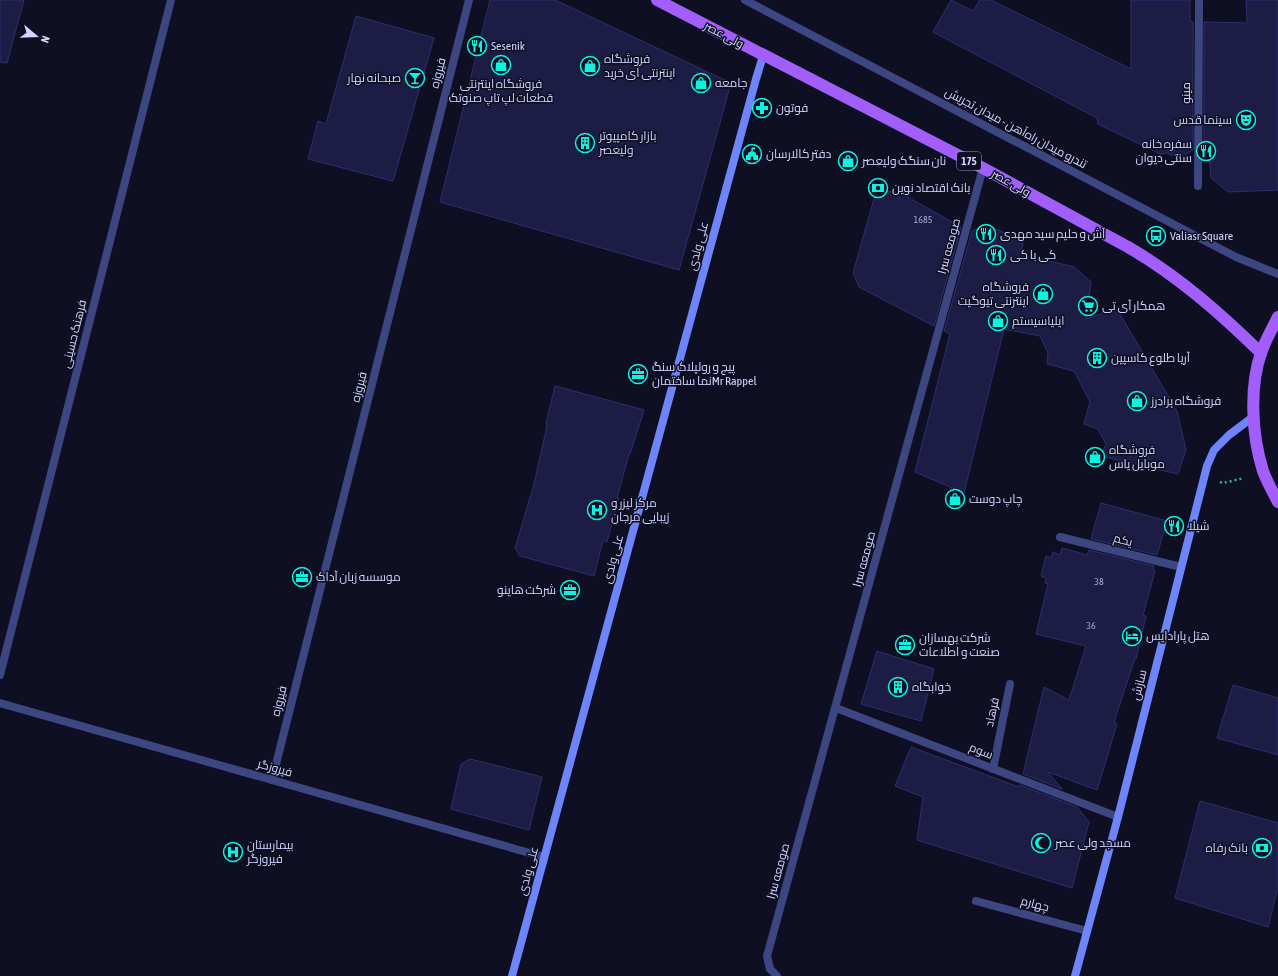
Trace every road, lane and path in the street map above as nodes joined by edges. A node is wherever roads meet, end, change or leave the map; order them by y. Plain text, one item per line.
1 (171, 0) edge
2 (469, 0) edge
3 (657, 0) edge
4 (745, 0) edge
5 (1199, 0) edge
6 (763, 56) junction
7 (983, 168) junction
8 (1198, 186) dead end
9 (1278, 274) edge
10 (1278, 317) edge
11 (1261, 353) junction
12 (1253, 417) junction
13 (1278, 502) edge
14 (1060, 537) dead end
15 (1181, 567) junction
16 (0, 675) edge
17 (1010, 684) dead end
18 (0, 703) edge
19 (836, 708) junction
20 (993, 769) junction
21 (272, 780) junction
22 (1118, 817) junction
23 (544, 857) junction
24 (976, 900) dead end
25 (1087, 931) junction
26 (512, 976) edge
27 (777, 976) edge
28 (1075, 976) edge

1 - 16 street, فرهنگ حسینی
2 - 21 street, فیروزه
3 - 6 main road, ولی عصر / 175
4 - 9 street, تندرو میدان راه‌آهن - میدان تجریش
5 - 8 street, مینو
6 - 7 main road, ولی عصر / 175
6 - 23 street, علی ولدی
7 - 11 main road, ولی عصر / 175
7 - 19 street, صومعه سرا
10 - 11 main road
11 - 12 main road
12 - 13 main road
12 - 15 street, سازش
14 - 15 street, یکم
15 - 22 street, سازش
17 - 20 street, فرهاد
18 - 21 street, فیروزگر
19 - 20 street, سوم
19 - 27 street, صومعه سرا
20 - 22 street, سوم
21 - 23 street, فیروزگر
22 - 25 street, سازش
23 - 26 street, علی ولدی
24 - 25 street, چهارم
25 - 28 street, سازش

